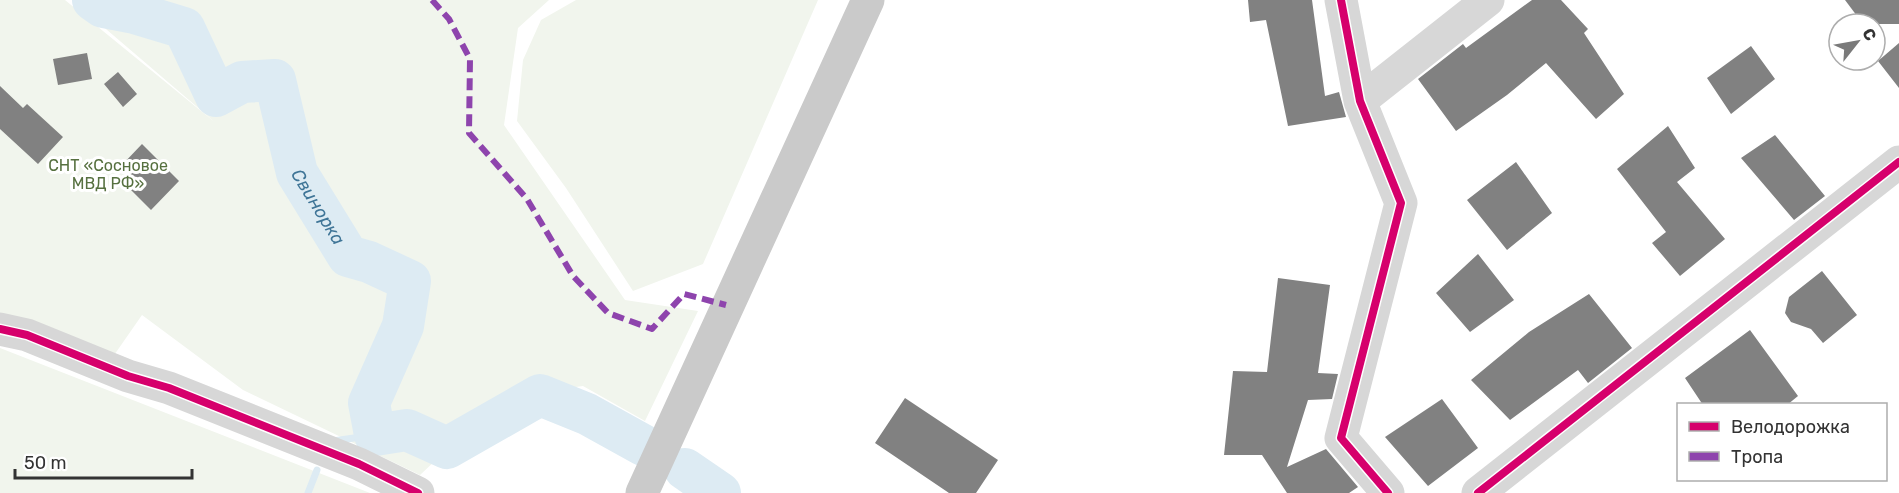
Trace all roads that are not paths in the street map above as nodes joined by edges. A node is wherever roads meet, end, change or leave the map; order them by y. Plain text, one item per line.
1 (868, 0) edge
2 (1341, 0) edge
3 (1488, 0) edge
4 (1360, 101) junction
5 (1899, 162) edge
6 (0, 329) edge
7 (418, 493) edge
8 (642, 493) edge
9 (1388, 493) edge
10 (1478, 493) edge

1 - 8 main road
2 - 4 street
3 - 4 street
4 - 9 street
5 - 10 street
6 - 7 street

